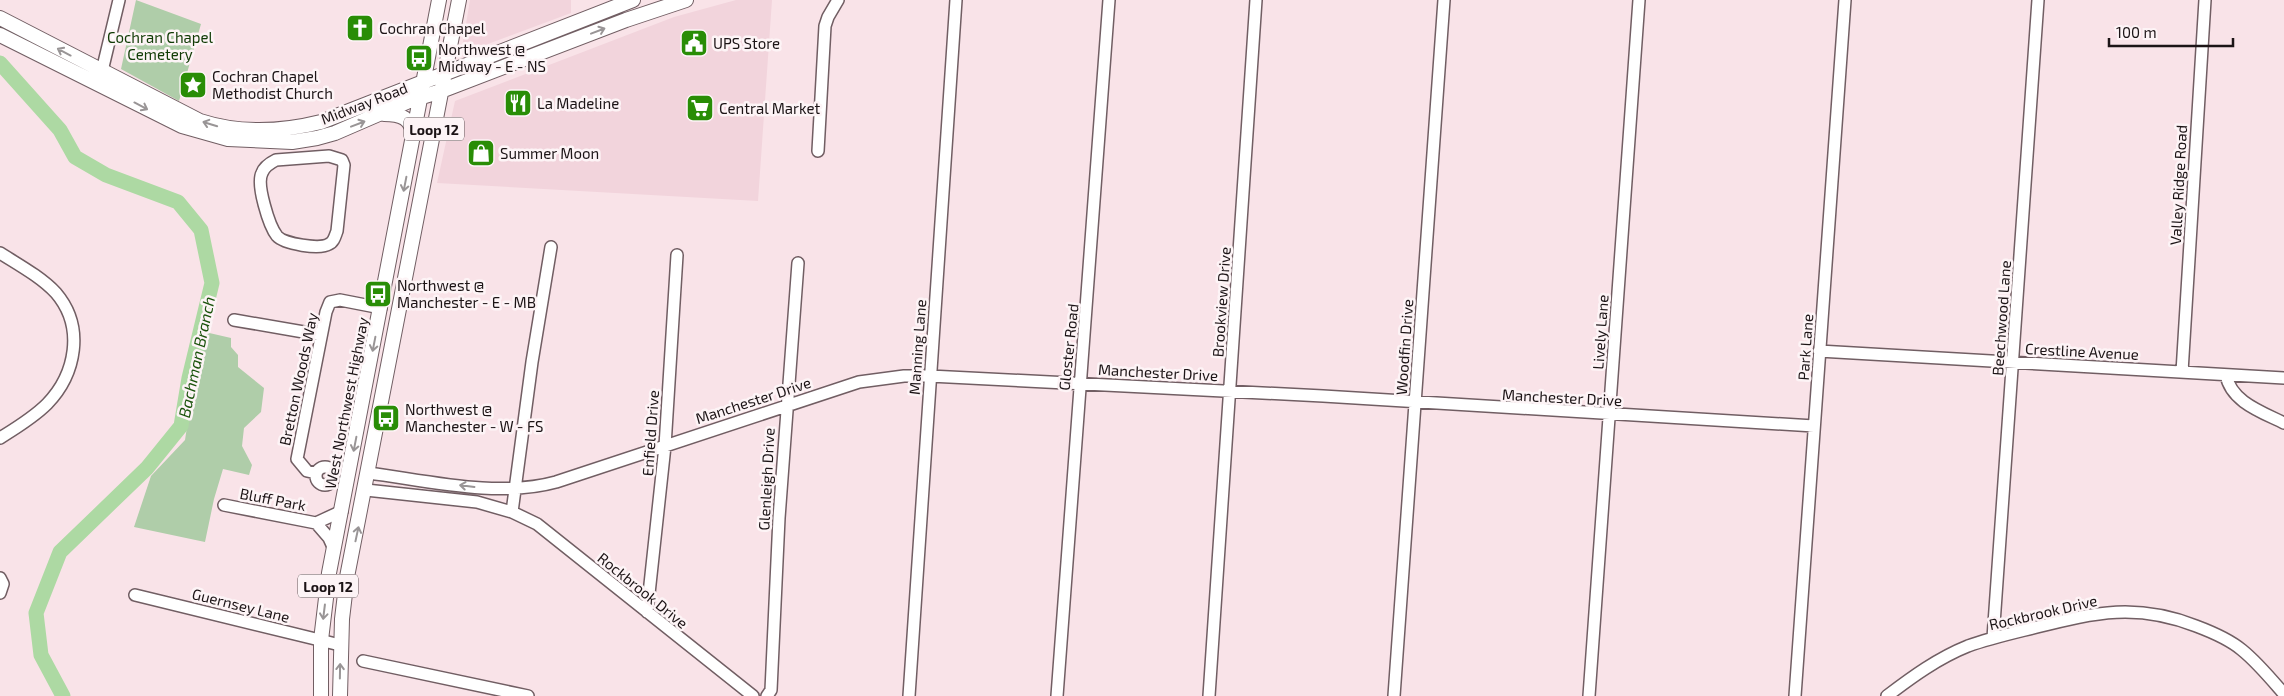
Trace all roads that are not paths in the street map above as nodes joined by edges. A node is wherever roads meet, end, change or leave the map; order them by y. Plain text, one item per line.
1 (119, 0) edge
2 (440, 0) edge
3 (459, 0) edge
4 (633, 0) edge
5 (686, 0) edge
6 (838, 0) edge
7 (956, 0) edge
8 (1109, 0) edge
9 (1256, 0) edge
10 (1444, 0) edge
11 (1639, 0) edge
12 (1845, 0) edge
13 (2038, 0) edge
14 (2205, 0) edge
15 (659, 4) edge
16 (0, 18) edge
17 (565, 25) junction
18 (0, 35) edge
19 (571, 42) junction
20 (445, 74) junction
21 (100, 77) junction
22 (425, 82) junction
23 (441, 91) junction
24 (422, 98) junction
25 (381, 114) junction
26 (292, 135) junction
27 (414, 136) junction
28 (818, 150) dead end
29 (299, 157) junction
30 (286, 158) junction
31 (551, 247) dead end
32 (0, 253) edge
33 (677, 255) dead end
34 (798, 263) dead end
35 (381, 308) junction
36 (234, 320) dead end
37 (321, 336) junction
38 (1819, 351) junction
39 (2012, 362) junction
40 (2182, 372) junction
41 (2226, 375) junction
42 (930, 376) junction
43 (2284, 378) edge
44 (1079, 383) junction
45 (1231, 392) junction
46 (1415, 402) junction
47 (786, 405) junction
48 (1609, 414) junction
49 (2284, 423) edge
50 (1814, 426) junction
51 (0, 438) edge
52 (665, 446) junction
53 (369, 473) junction
54 (348, 478) junction
55 (366, 490) junction
56 (516, 490) junction
57 (224, 505) dead end
58 (342, 511) junction
59 (512, 512) junction
60 (316, 523) junction
61 (334, 549) junction
62 (0, 578) edge
63 (0, 593) edge
64 (135, 595) dead end
65 (647, 612) junction
66 (1993, 638) junction
67 (321, 640) junction
68 (340, 645) junction
69 (363, 661) dead end
70 (2284, 694) edge
71 (321, 696) edge
72 (340, 696) edge
73 (528, 696) edge
74 (753, 696) edge
75 (767, 696) edge
76 (909, 696) edge
77 (1057, 696) edge
78 (1209, 696) edge
79 (1394, 696) edge
80 (1589, 696) edge
81 (1795, 696) edge
82 (1887, 696) edge

1 - 21 street
2 - 22 main road, West Northwest Highway / Loop 12
3 - 20 main road, Loop 12
4 - 17 main road, Midway Road
5 - 15 main road, Midway Road
6 - 28 street
7 - 42 street, Manning Lane
8 - 44 street, Gloster Road
9 - 45 street, Brookview Drive
10 - 46 street, Woodfin Drive
11 - 48 street, Lively Lane
12 - 38 street, Park Lane
13 - 39 street, Beechwood Lane
14 - 40 street, Valley Ridge Road
19 -> 15 main road, Midway Road
21 -> 16 main road, Midway Road
17 - 19 main road
17 - 20 main road, Midway Road
18 - 21 main road, Midway Road
19 - 23 main road, Midway Road
20 - 22 main road, Midway Road
20 - 23 main road, Loop 12
21 - 26 main road, Midway Road
22 - 24 main road, West Northwest Highway / Loop 12
22 - 26 main road, Midway Road
23 - 24 main road, Midway Road
23 - 53 main road, Loop 12
24 - 25 main road, Midway Road
24 - 27 main road, West Northwest Highway / Loop 12
26 -> 25 main road, Midway Road
25 - 27 main road
26 - 29 street
26 - 30 street
27 -> 35 main road, West Northwest Highway / Loop 12
29 - 30 street
29 - 30 street
31 - 56 street
32 - 51 street
33 - 52 street, Enfield Drive
34 - 47 street, Glenleigh Drive
35 - 37 street, Bretton Woods Way
35 -> 54 main road, West Northwest Highway / Loop 12
36 - 37 street
37 - 54 street, Bretton Woods Way
38 - 39 street, Crestline Avenue
38 - 50 street, Park Lane
39 - 40 street, Crestline Avenue
39 - 66 street, Beechwood Lane
40 - 41 street, Crestline Avenue
41 - 43 street, Crestline Avenue
41 - 49 street
42 - 44 street, Manchester Drive
42 - 47 street, Manchester Drive
42 - 76 street, Manning Lane
44 - 45 street, Manchester Drive
44 - 77 street, Gloster Road
45 - 46 street, Manchester Drive
45 - 78 street, Brookview Drive
46 - 48 street, Manchester Drive
46 - 79 street, Woodfin Drive
47 - 52 street, Manchester Drive
47 - 75 street, Glenleigh Drive
48 - 50 street, Manchester Drive
48 - 80 street, Lively Lane
50 - 81 street, Park Lane
52 - 56 street, Manchester Drive
52 - 65 street, Enfield Drive
53 - 54 main road
53 - 55 main road, Loop 12
56 -> 53 street
54 - 55 main road
54 - 58 main road, West Northwest Highway / Loop 12
55 - 59 street, Rockbrook Drive
68 -> 55 main road, Loop 12
56 - 59 street
57 - 60 street, Bluff Park
58 - 60 street, Bluff Park
58 - 61 main road, West Northwest Highway / Loop 12
59 - 65 street, Rockbrook Drive
60 - 61 street, Bluff Park
61 -> 67 main road, West Northwest Highway / Loop 12
62 - 63 street
64 - 67 street, Guernsey Lane
65 - 74 street, Rockbrook Drive
66 - 70 street, Rockbrook Drive
66 - 82 street, Rockbrook Drive
67 - 68 street, Guernsey Lane
67 - 71 main road, West Northwest Highway / Loop 12
72 -> 68 main road, Loop 12
69 - 73 street

